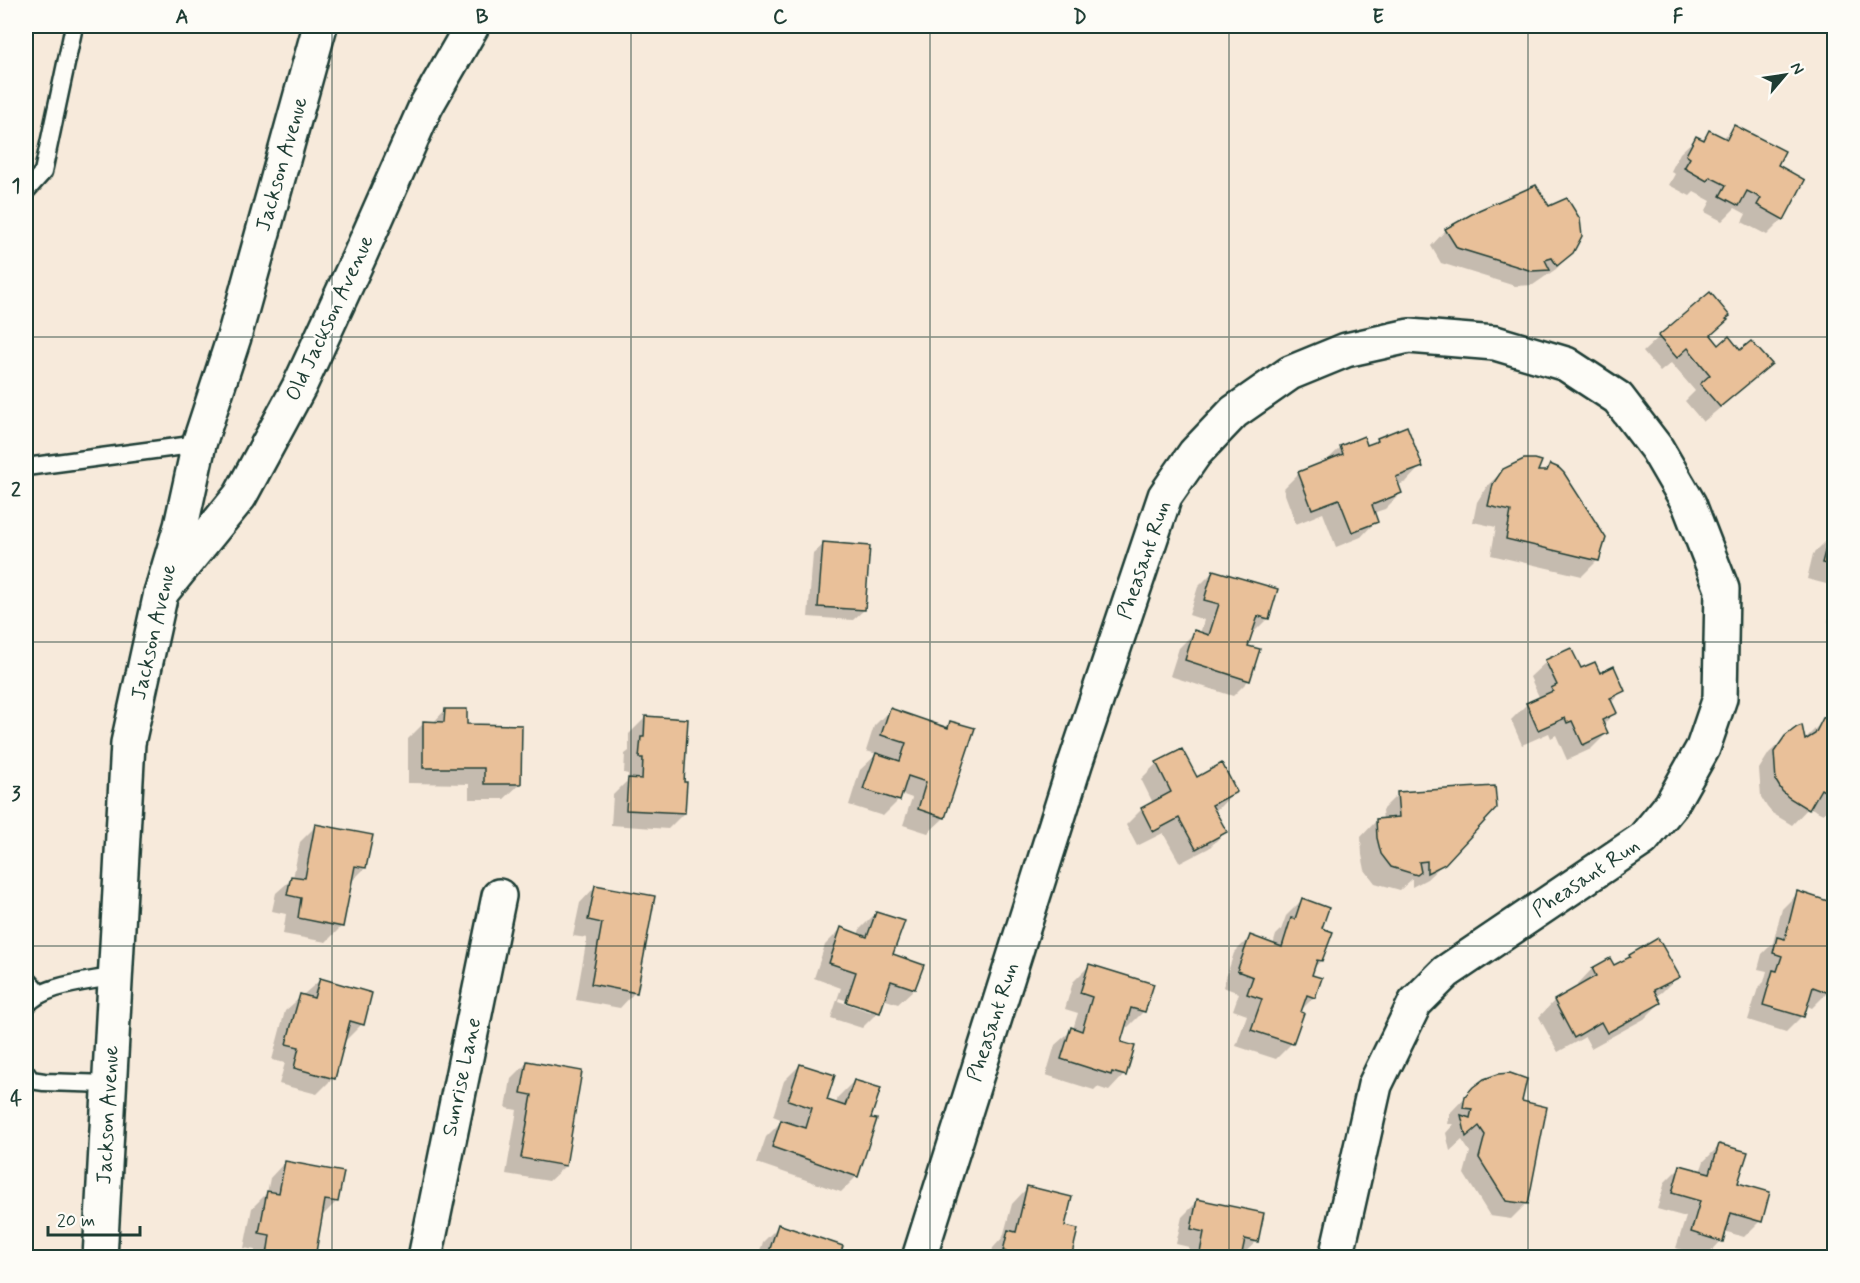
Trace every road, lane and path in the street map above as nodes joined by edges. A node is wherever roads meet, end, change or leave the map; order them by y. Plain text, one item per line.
1 (74, 26) edge
2 (320, 26) edge
3 (472, 26) edge
4 (26, 191) edge
5 (200, 444) junction
6 (26, 467) edge
7 (160, 593) junction
8 (499, 896) dead end
9 (116, 976) junction
10 (26, 978) edge
11 (40, 994) junction
12 (26, 1006) edge
13 (26, 1073) edge
14 (109, 1084) junction
15 (100, 1257) edge
16 (424, 1257) edge
17 (919, 1257) edge
18 (1336, 1257) edge

1 - 4 lane
2 - 5 street, Jackson Avenue
3 - 7 street, Old Jackson Avenue
5 - 6 lane
5 - 7 street, Jackson Avenue
7 - 9 street, Jackson Avenue
8 - 16 street, Sunrise Lane
9 - 11 lane
9 - 14 street, Jackson Avenue
10 - 11 lane
11 - 12 lane
13 - 14 lane
14 - 15 street, Jackson Avenue
17 - 18 street, Pheasant Run

